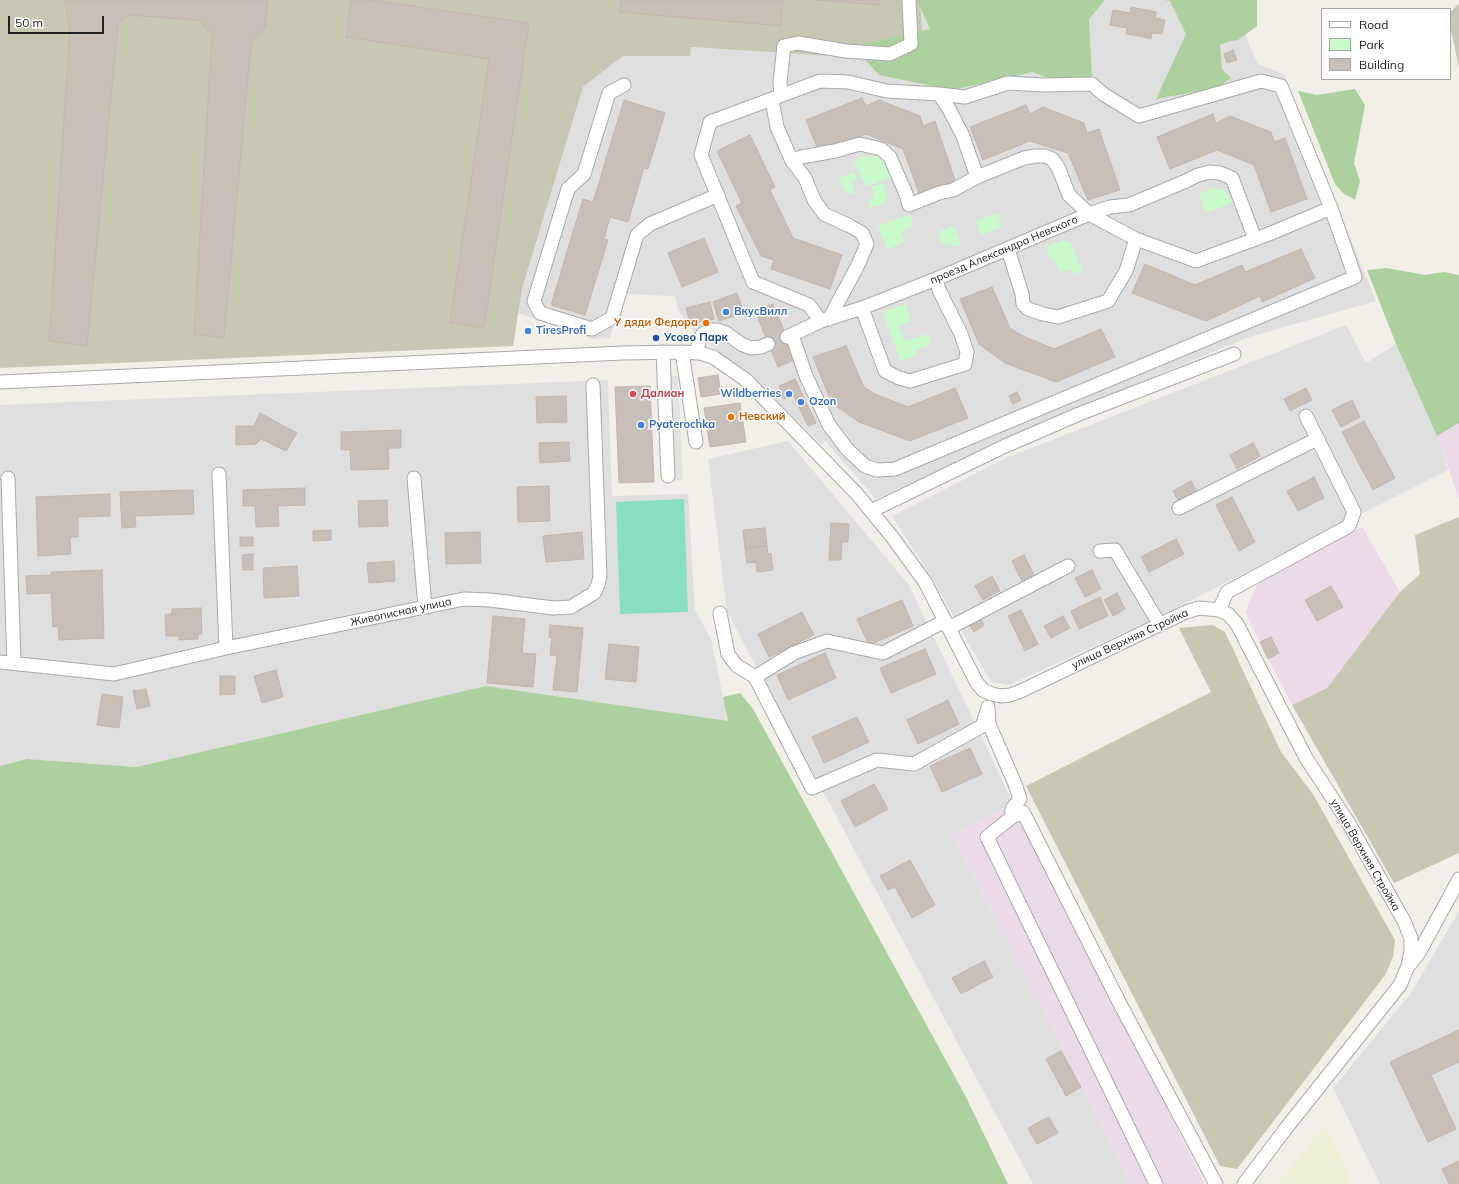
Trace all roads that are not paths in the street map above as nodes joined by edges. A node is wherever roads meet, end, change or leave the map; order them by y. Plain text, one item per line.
1 (909, 0) edge
2 (624, 85) dead end
3 (939, 94) junction
4 (777, 97) junction
5 (792, 161) junction
6 (977, 178) junction
7 (718, 195) junction
8 (1330, 208) junction
9 (1089, 214) junction
10 (1136, 239) junction
11 (1255, 239) junction
12 (1008, 249) junction
13 (936, 279) junction
14 (862, 308) junction
15 (825, 320) junction
16 (768, 344) tunnel mouth
17 (663, 352) junction
18 (682, 352) junction
19 (696, 353) junction
20 (1234, 354) dead end
21 (0, 382) edge
22 (594, 385) dead end
23 (1306, 416) dead end
24 (1317, 439) junction
25 (696, 442) dead end
26 (219, 474) dead end
27 (668, 476) dead end
28 (8, 478) dead end
29 (414, 478) dead end
30 (1179, 508) dead end
31 (871, 512) junction
32 (1100, 551) dead end
33 (1068, 566) dead end
34 (425, 607) junction
35 (1219, 610) junction
36 (720, 613) dead end
37 (947, 624) junction
38 (1160, 625) junction
39 (226, 648) junction
40 (0, 662) edge
41 (14, 663) junction
42 (756, 677) junction
43 (992, 694) junction
44 (988, 707) junction
45 (1012, 817) junction
46 (1459, 880) edge
47 (1408, 966) junction
48 (1156, 1184) edge
49 (1216, 1184) edge
50 (1244, 1184) edge

1 - 4 street
2 - 7 street
3 - 4 street
3 - 6 street
3 - 8 street
4 - 5 street
4 - 7 street
5 - 6 street
5 - 15 street
6 - 9 street
7 - 15 street
8 - 11 street, проезд Александра Невского
8 - 15 street, проезд Александра Невского
9 - 10 street, проезд Александра Невского
9 - 11 street
9 - 12 street, проезд Александра Невского
10 - 11 street, проезд Александра Невского
10 - 12 street
12 - 13 street, проезд Александра Невского
13 - 14 street, проезд Александра Невского
13 - 14 street
14 - 15 street, проезд Александра Невского
16 - 19 street
17 - 18 street
17 - 21 street
17 - 27 street
18 - 19 street
18 - 25 street
19 - 31 street
20 - 31 street
22 - 34 street, Живописная улица
23 - 24 street
24 - 30 street
24 - 35 street
26 - 39 street
28 - 41 street
29 - 34 street
31 - 37 street
32 - 38 street
33 - 37 street
34 - 39 street, Живописная улица
35 - 38 street, улица Верхняя Стройка
35 - 47 street, улица Верхняя Стройка
36 - 42 street
37 - 42 street
37 - 43 street
38 - 43 street, улица Верхняя Стройка
39 - 41 street, Живописная улица
40 - 41 street, Живописная улица
42 - 44 street
43 - 44 street
44 - 45 street
45 - 48 street
45 - 49 street
46 - 47 street
47 - 50 street, улица Верхняя Стройка

